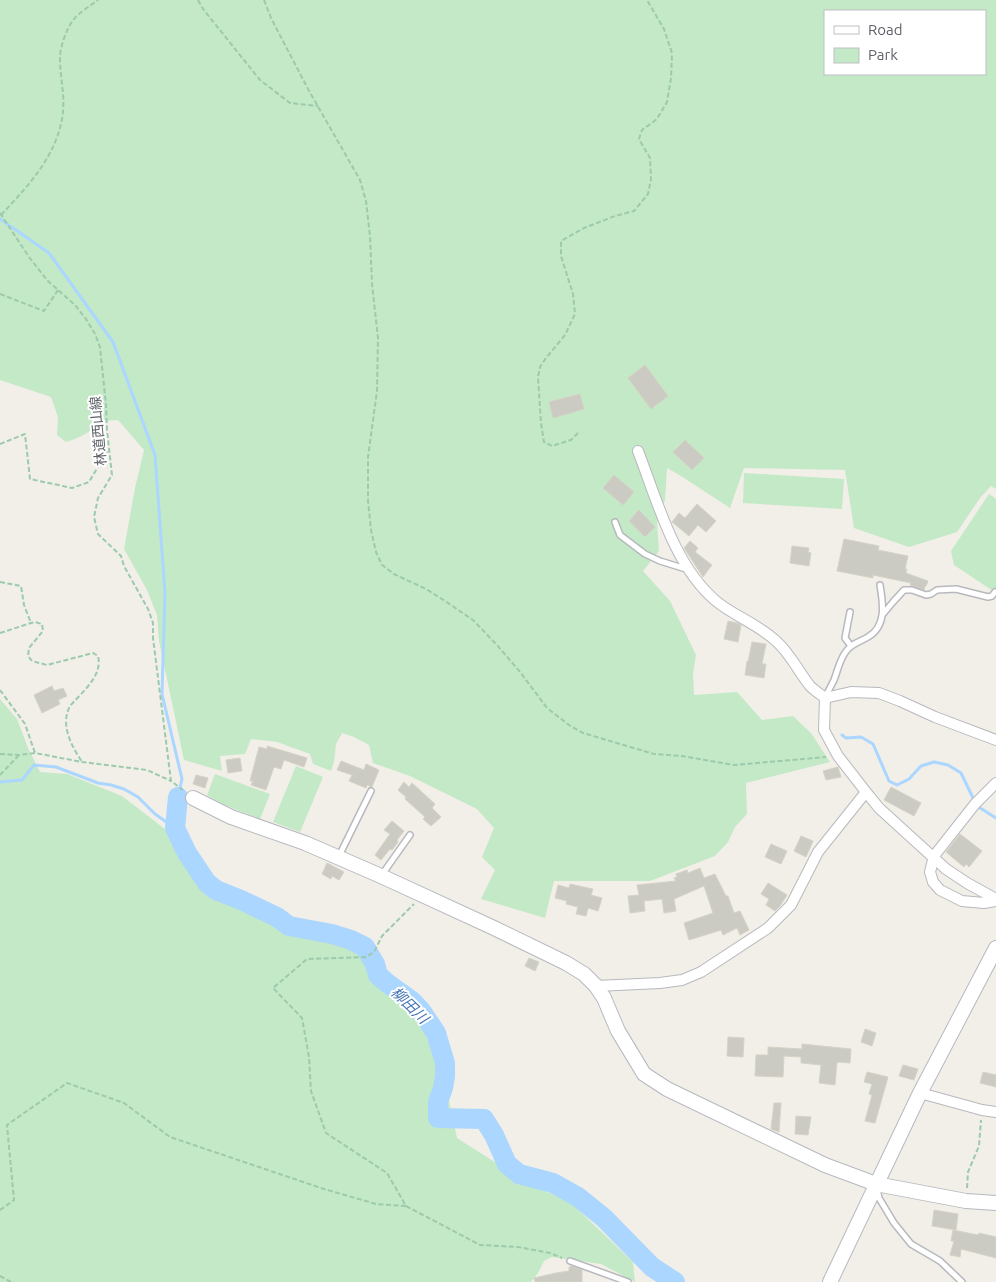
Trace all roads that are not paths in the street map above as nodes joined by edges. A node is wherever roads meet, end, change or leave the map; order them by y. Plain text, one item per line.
1 (638, 451) dead end
2 (615, 522) dead end
3 (689, 570) junction
4 (880, 585) dead end
5 (995, 592) dead end
6 (850, 612) dead end
7 (882, 615) junction
8 (851, 646) junction
9 (825, 698) junction
10 (996, 740) edge
11 (996, 783) edge
12 (372, 791) dead end
13 (866, 792) junction
14 (193, 798) road end
15 (410, 835) dead end
16 (934, 856) junction
17 (338, 858) junction
18 (381, 876) junction
19 (996, 900) edge
20 (996, 948) edge
21 (596, 986) junction
22 (920, 1093) junction
23 (996, 1112) edge
24 (876, 1184) junction
25 (996, 1203) edge
26 (570, 1261) road end
27 (628, 1282) edge
28 (830, 1282) edge
29 (962, 1282) edge

1 - 3 street
2 - 3 lane
3 - 9 street
4 - 7 lane
5 - 7 lane
6 - 8 lane
7 - 8 lane
8 - 9 lane
9 - 10 street
9 - 13 street
11 - 16 street
12 - 17 lane
13 - 16 street
13 - 21 street
14 - 17 street
15 - 18 lane
16 - 19 street
16 - 19 street
17 - 18 street
18 - 21 street
20 - 22 street
21 - 24 street
22 - 23 street
22 - 24 street
24 - 25 street
24 - 28 street
24 - 29 lane
26 - 27 lane

